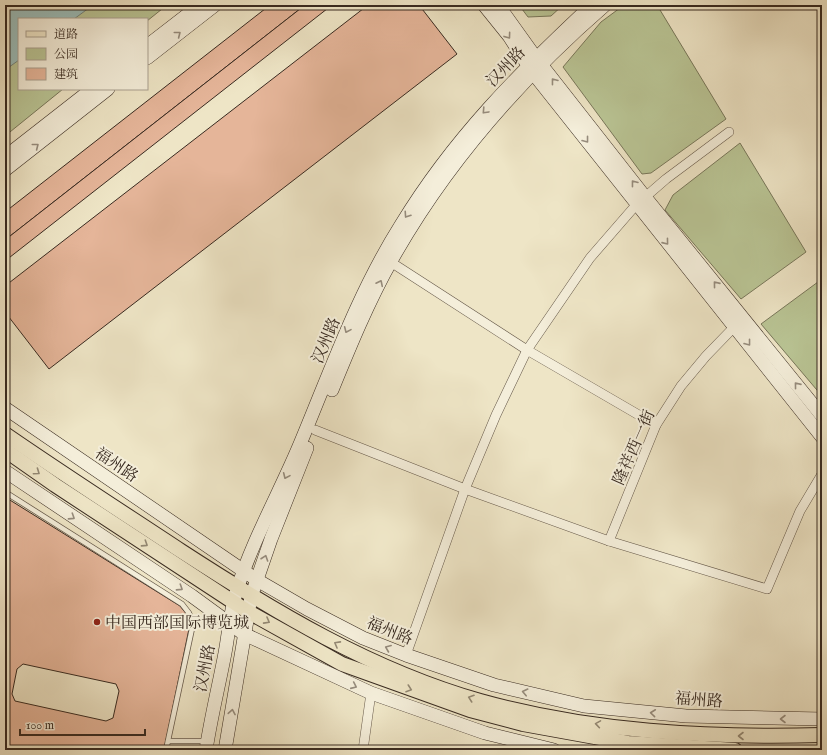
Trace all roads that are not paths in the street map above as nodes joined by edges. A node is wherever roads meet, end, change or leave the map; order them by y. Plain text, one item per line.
1 (200, 5) edge
2 (215, 5) edge
3 (484, 5) edge
4 (498, 5) edge
5 (592, 5) edge
6 (605, 5) edge
7 (148, 45) edge
8 (148, 57) edge
9 (534, 65) junction
10 (91, 90) edge
11 (107, 90) edge
12 (729, 132) dead end
13 (5, 157) edge
14 (5, 170) edge
15 (641, 201) junction
16 (386, 260) junction
17 (739, 323) junction
18 (527, 350) junction
19 (5, 408) edge
20 (822, 416) edge
21 (656, 425) junction
22 (315, 430) junction
23 (5, 434) edge
24 (822, 437) edge
25 (5, 450) edge
26 (5, 471) edge
27 (822, 474) edge
28 (465, 489) junction
29 (5, 492) edge
30 (609, 541) junction
31 (244, 570) junction
32 (257, 580) junction
33 (238, 588) junction
34 (251, 597) junction
35 (233, 602) junction
36 (247, 611) junction
37 (229, 623) junction
38 (244, 634) junction
39 (406, 655) junction
40 (370, 693) junction
41 (822, 719) edge
42 (822, 736) edge
43 (168, 741) junction
44 (207, 746) edge
45 (166, 750) edge
46 (225, 750) edge
47 (363, 750) edge
48 (554, 750) edge
49 (735, 750) edge

1 - 7 street
8 -> 2 street
3 -> 9 street
4 - 9 street
5 - 9 street, 汉州路
6 - 9 street, 汉州路
9 - 15 street
9 - 16 street, 汉州路
10 - 13 street
14 -> 11 street
12 - 15 street
15 - 17 street
15 - 18 street
16 - 18 street
22 -> 16 street, 汉州路
16 -> 31 street, 汉州路
20 -> 17 street
17 - 21 street, 隆祥西一街
17 -> 24 street
18 - 21 street
18 - 28 street
19 - 31 street, 福州路
21 - 30 street, 隆祥西一街
22 - 28 street
32 -> 22 street, 汉州路
23 - 33 main road
25 -> 35 main road
26 -> 37 street
27 - 30 street
28 - 30 street
28 - 39 street
29 - 43 lane
31 - 32 street, 福州路
31 - 33 street, 汉州路
32 - 34 street, 汉州路
39 -> 32 street, 福州路
33 - 34 main road
33 - 35 street, 汉州路
34 - 36 street, 汉州路
42 -> 34 main road
35 - 36 main road
35 - 37 street, 汉州路
36 - 38 street, 汉州路
36 -> 49 main road
37 - 38 street
37 - 44 street, 汉州路
38 -> 40 street
46 -> 38 street, 汉州路
41 -> 39 street, 福州路
40 - 47 street
40 - 48 street
43 - 44 lane
43 - 45 lane

